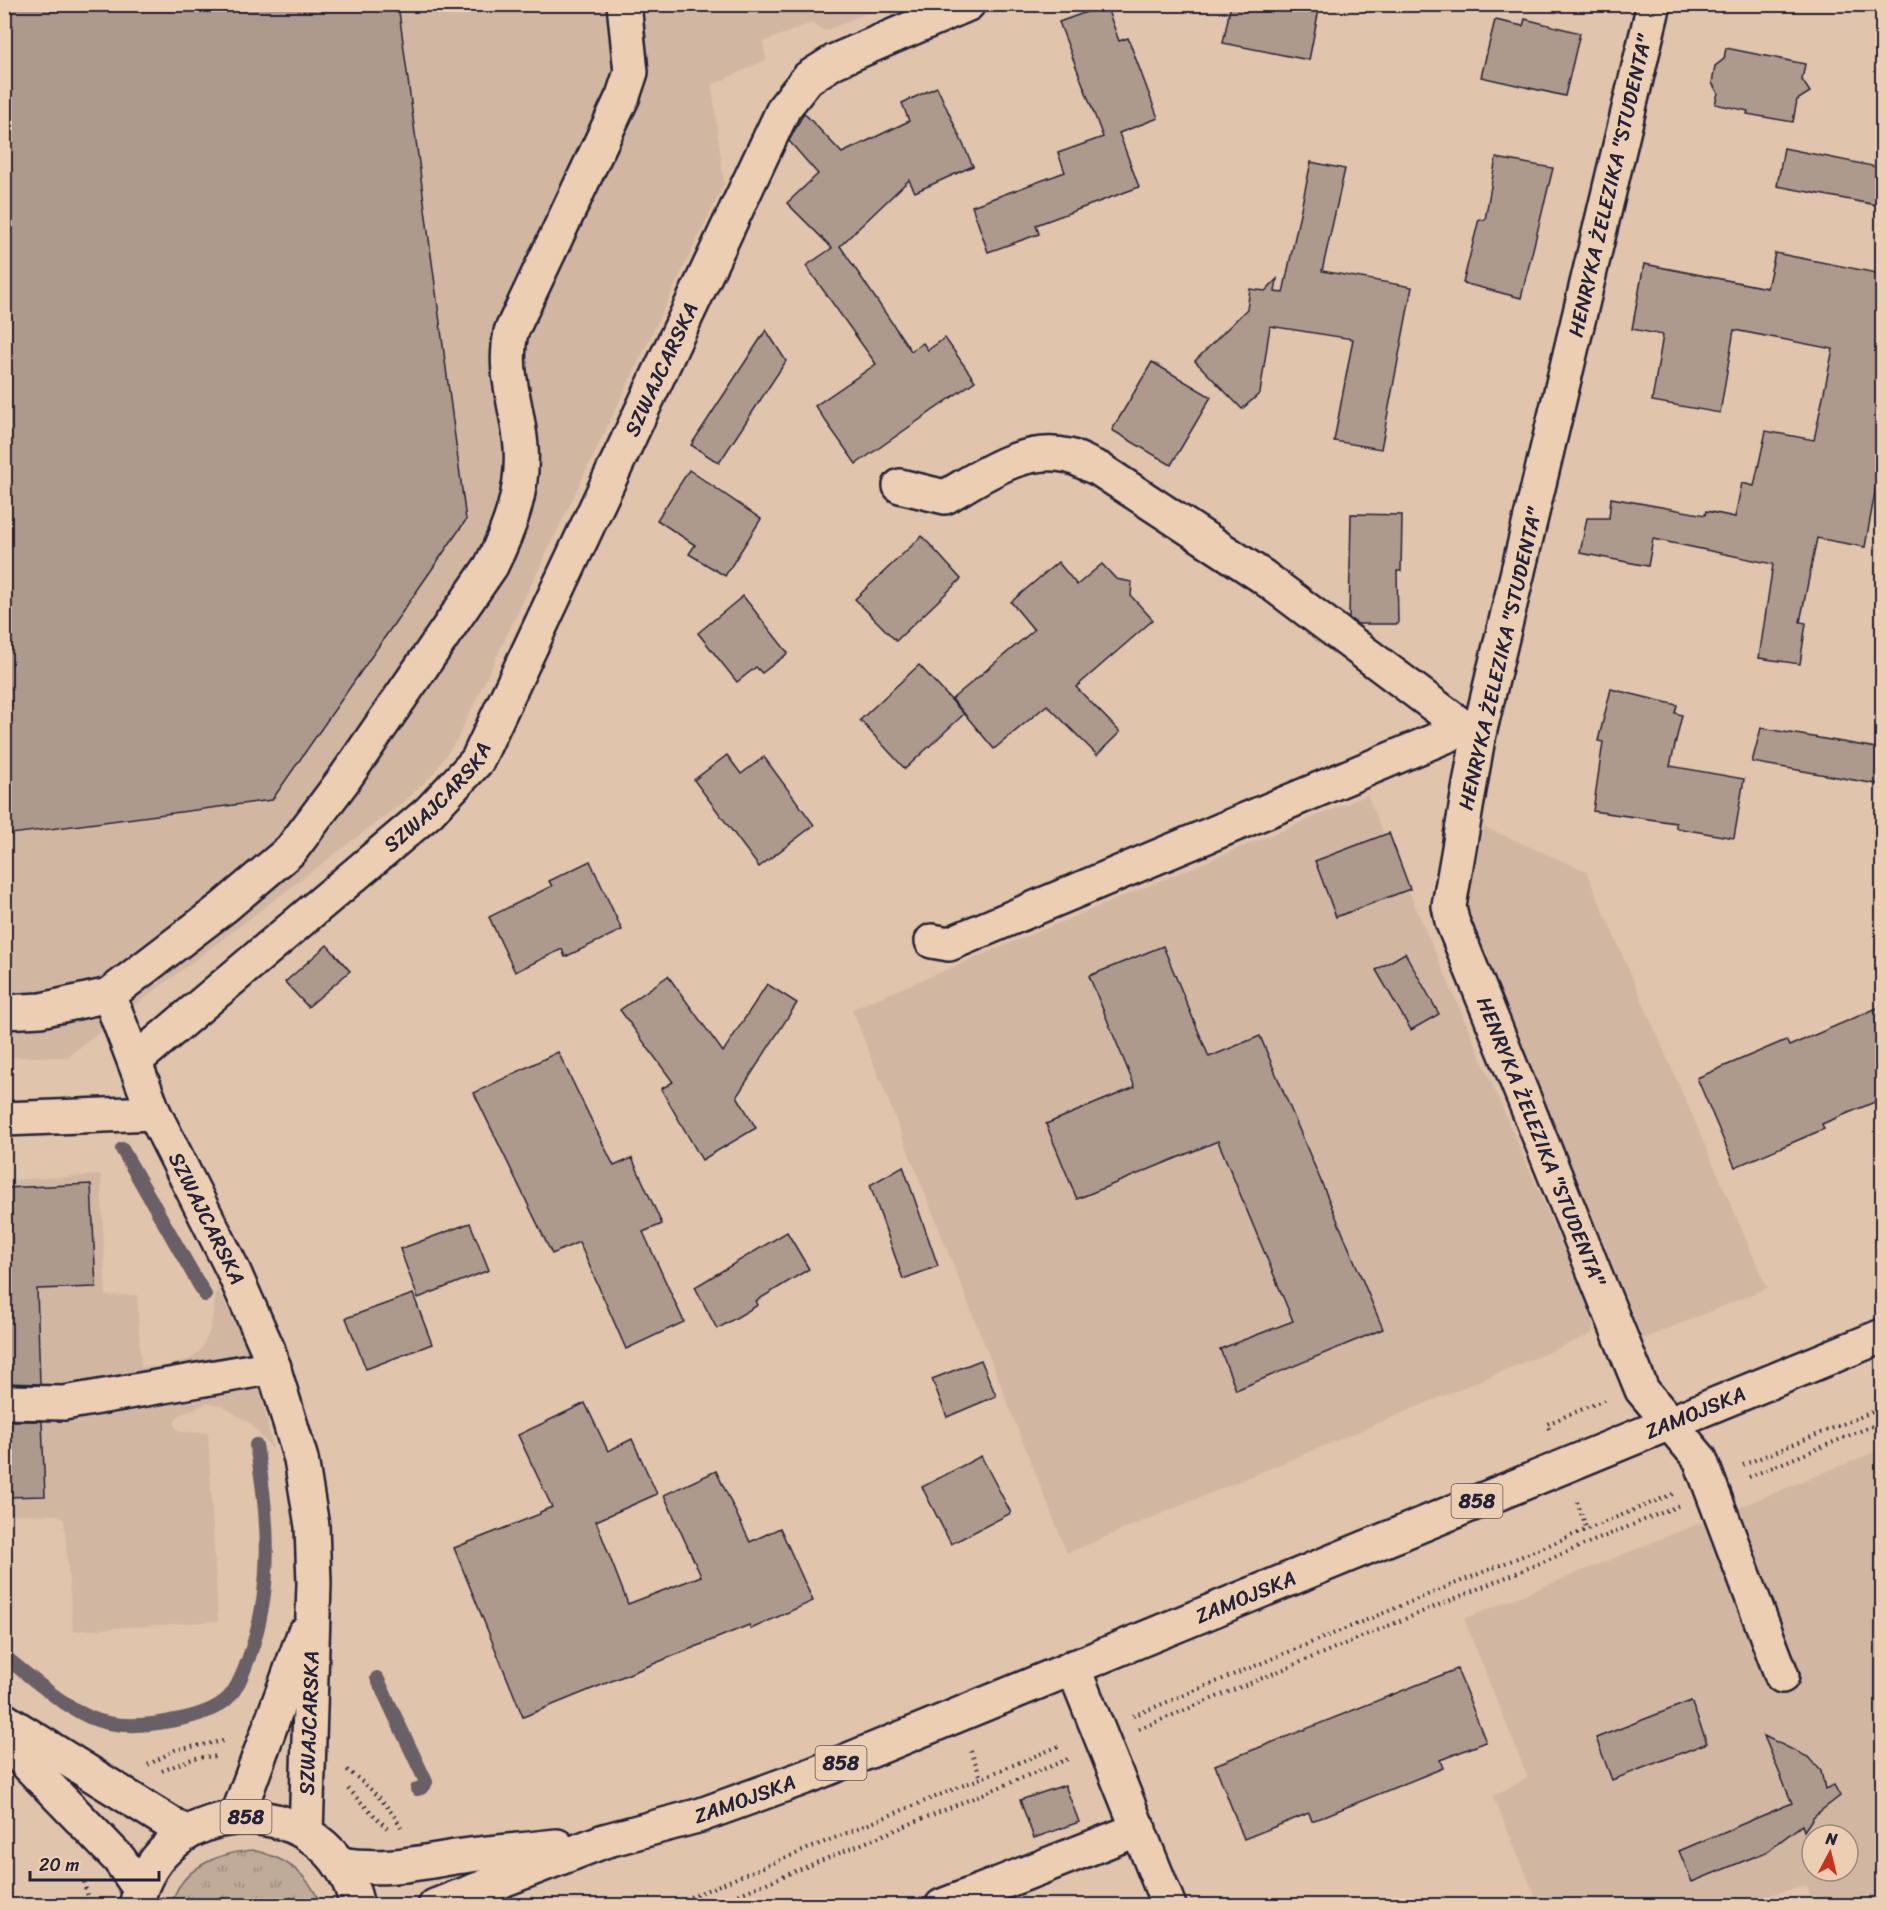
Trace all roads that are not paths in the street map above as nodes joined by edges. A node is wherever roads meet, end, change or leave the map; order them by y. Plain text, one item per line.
1 (624, 4) edge
2 (968, 4) edge
3 (1654, 4) edge
4 (900, 486) dead end
5 (1471, 733) junction
6 (932, 941) dead end
7 (110, 995) junction
8 (4, 1012) edge
9 (135, 1060) junction
10 (154, 1113) junction
11 (4, 1119) edge
12 (1882, 1336) edge
13 (274, 1367) junction
14 (4, 1402) edge
15 (1671, 1422) junction
16 (312, 1613) junction
17 (1073, 1667) junction
18 (1782, 1676) dead end
19 (4, 1720) edge
20 (4, 1740) edge
21 (237, 1817) junction
22 (1139, 1829) junction
23 (186, 1833) junction
24 (306, 1833) junction
25 (604, 1841) junction
26 (339, 1864) junction
27 (138, 1897) edge
28 (357, 1905) edge
29 (435, 1905) edge
30 (942, 1905) edge
31 (1168, 1905) edge

1 - 7 street
2 - 9 street, SZWAJCARSKA
3 - 5 street, HENRYKA ŻELEZIKA "STUDENTA"
4 - 5 street
5 - 6 street
5 - 15 street, HENRYKA ŻELEZIKA "STUDENTA"
7 - 8 street
7 - 9 street
9 - 10 street, SZWAJCARSKA
10 - 11 street
10 - 13 street, SZWAJCARSKA
12 - 15 street, ZAMOJSKA / 858
13 - 14 street
13 - 16 street, SZWAJCARSKA
15 - 17 street, ZAMOJSKA / 858
15 - 18 street, HENRYKA ŻELEZIKA "STUDENTA"
16 - 21 street, SZWAJCARSKA
16 - 24 street, SZWAJCARSKA
17 - 22 street
17 - 25 street, ZAMOJSKA / 858
19 - 23 street
20 - 27 street, 858
21 - 23 street, 858
21 - 24 street, 858
22 - 30 street
22 - 31 street
23 - 27 street, 858
24 - 26 street, 858
25 - 26 street, ZAMOJSKA / 858
25 - 29 street, ZAMOJSKA / 858
26 - 28 street, 858

